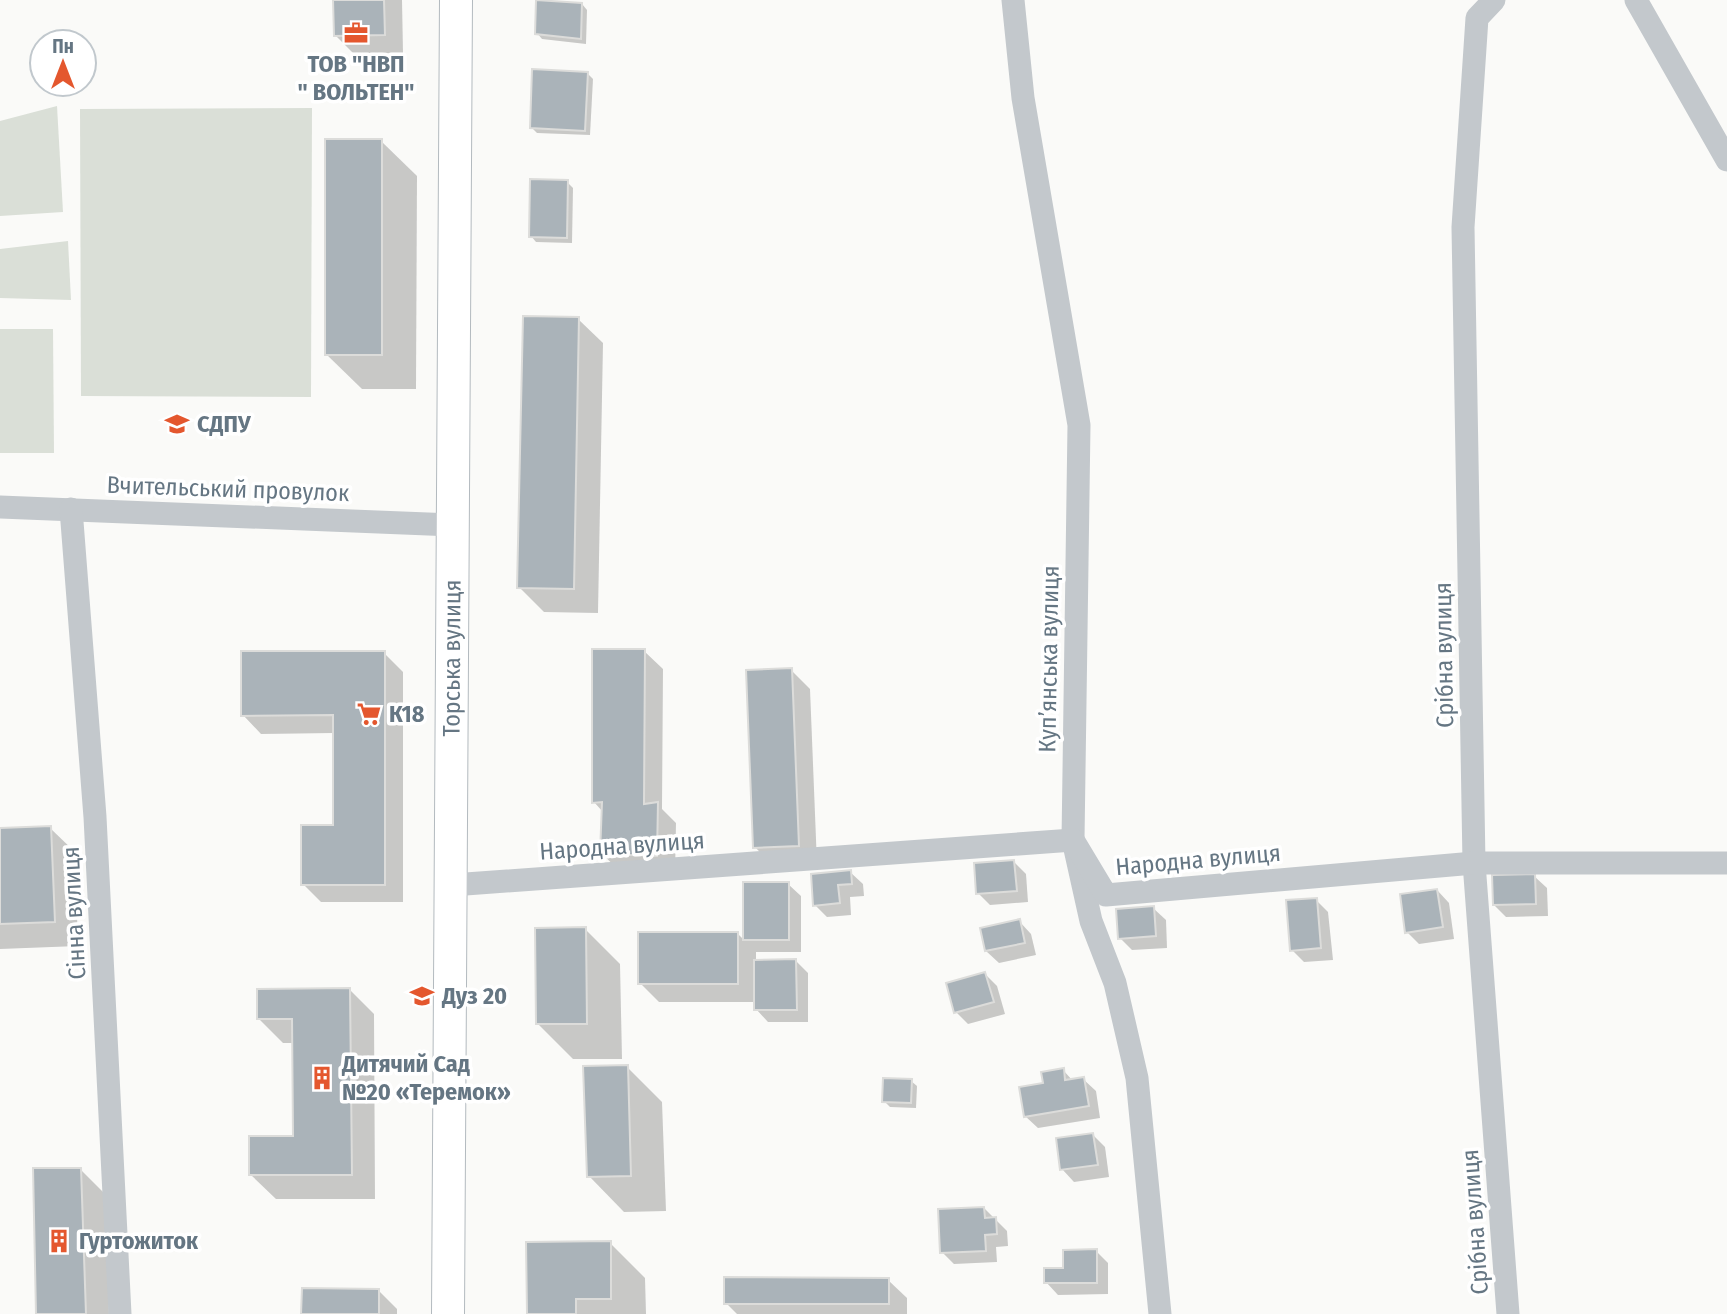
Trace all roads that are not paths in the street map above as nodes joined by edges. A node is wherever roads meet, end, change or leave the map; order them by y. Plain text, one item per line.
1 (456, 0) edge
2 (1013, 0) edge
3 (1494, 0) edge
4 (1636, 0) edge
5 (1727, 160) edge
6 (0, 507) edge
7 (71, 509) junction
8 (453, 525) junction
9 (1073, 840) junction
10 (1474, 863) junction
11 (1727, 863) edge
12 (452, 885) junction
13 (120, 1314) edge
14 (449, 1314) edge
15 (1160, 1314) edge
16 (1508, 1314) edge

1 - 8 main road, Торська вулиця
2 - 9 street, Куп’янська вулиця
3 - 10 street, Срібна вулиця
4 - 5 street
6 - 7 street, Вчительський провулок
7 - 8 street, Вчительський провулок
7 - 13 street, Сінна вулиця
8 - 12 main road, Торська вулиця
9 - 10 street, Народна вулиця
9 - 12 street, Народна вулиця
9 - 15 street, Куп’янська вулиця
10 - 11 street, Народна вулиця
10 - 16 street, Срібна вулиця
12 - 14 main road, Торська вулиця

